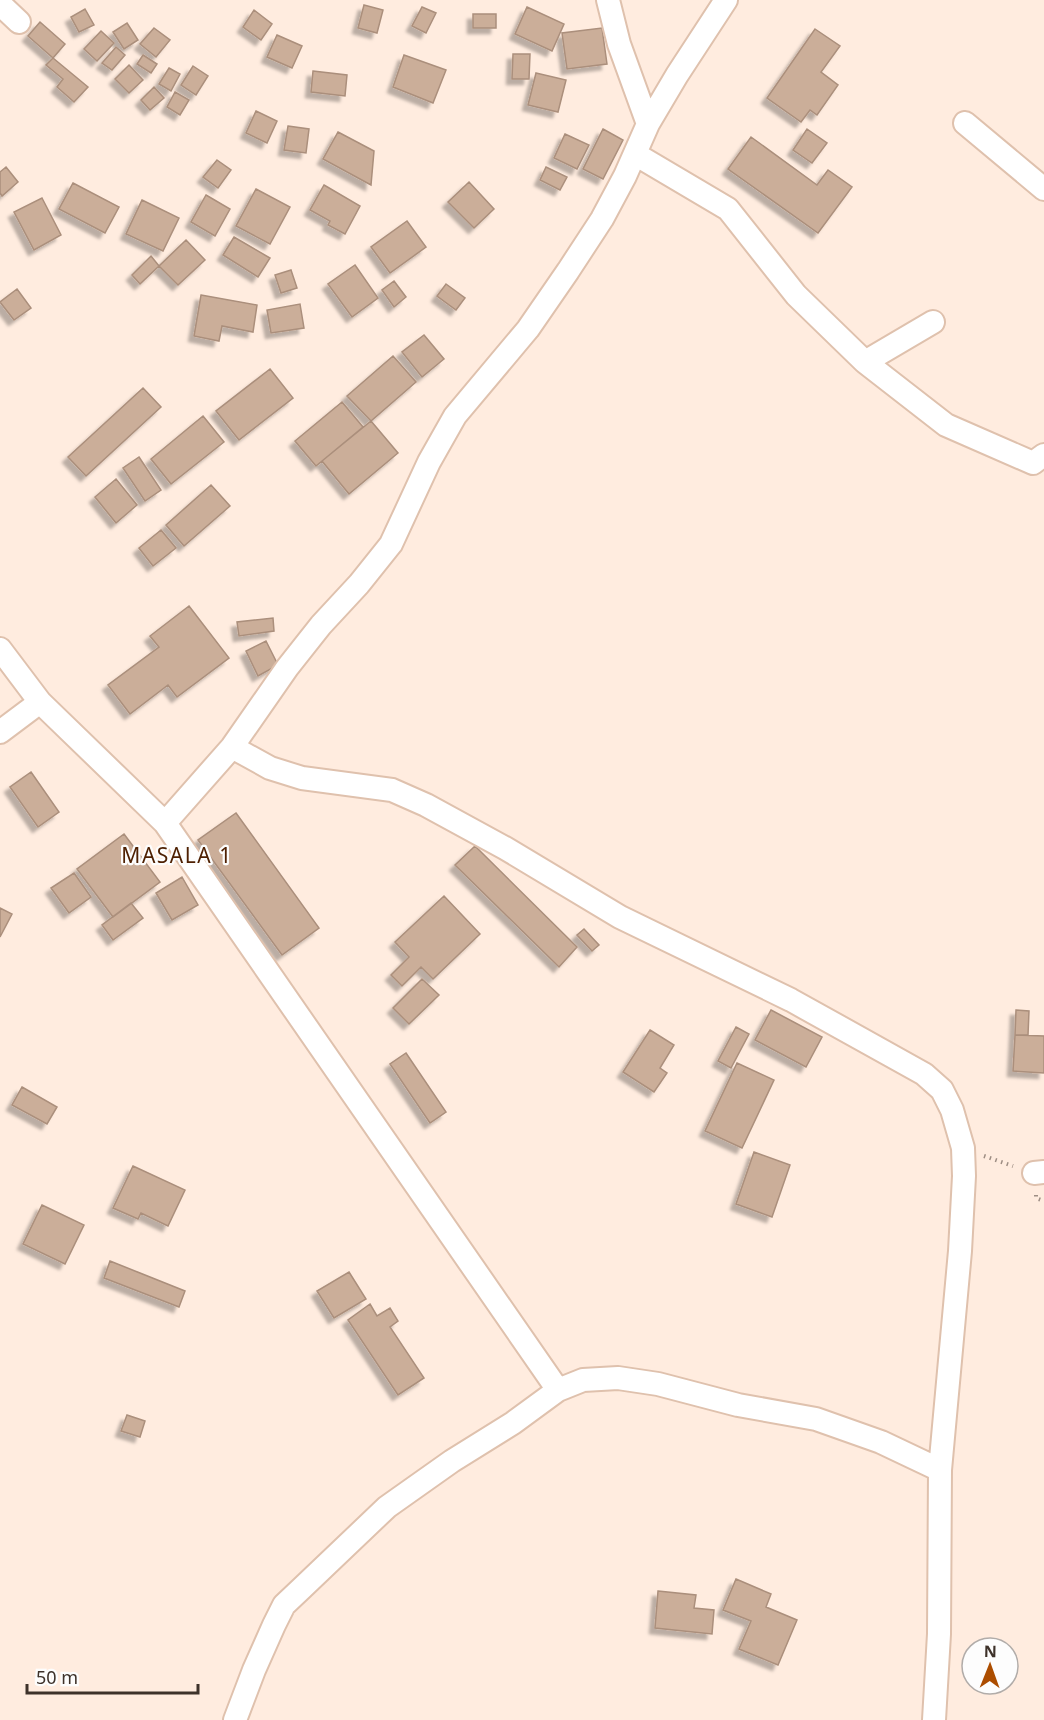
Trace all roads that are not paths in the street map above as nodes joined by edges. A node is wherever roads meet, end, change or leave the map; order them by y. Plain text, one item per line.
1 (608, 0) edge
2 (726, 0) edge
3 (0, 4) edge
4 (19, 22) dead end
5 (965, 123) dead end
6 (648, 124) junction
7 (634, 154) junction
8 (1044, 189) edge
9 (933, 322) dead end
10 (865, 362) junction
11 (1044, 455) edge
12 (0, 649) edge
13 (40, 702) junction
14 (0, 732) edge
15 (232, 747) junction
16 (165, 823) junction
17 (558, 1390) junction
18 (940, 1470) junction
19 (235, 1720) edge
20 (934, 1720) edge

1 - 6 street
2 - 6 street
3 - 4 street
5 - 8 street
6 - 7 street
7 - 10 street
7 - 15 street
9 - 10 street
10 - 11 street
12 - 13 street
13 - 14 street
13 - 16 street
15 - 16 street
15 - 18 street
16 - 17 street
17 - 18 street
17 - 19 street
18 - 20 street

